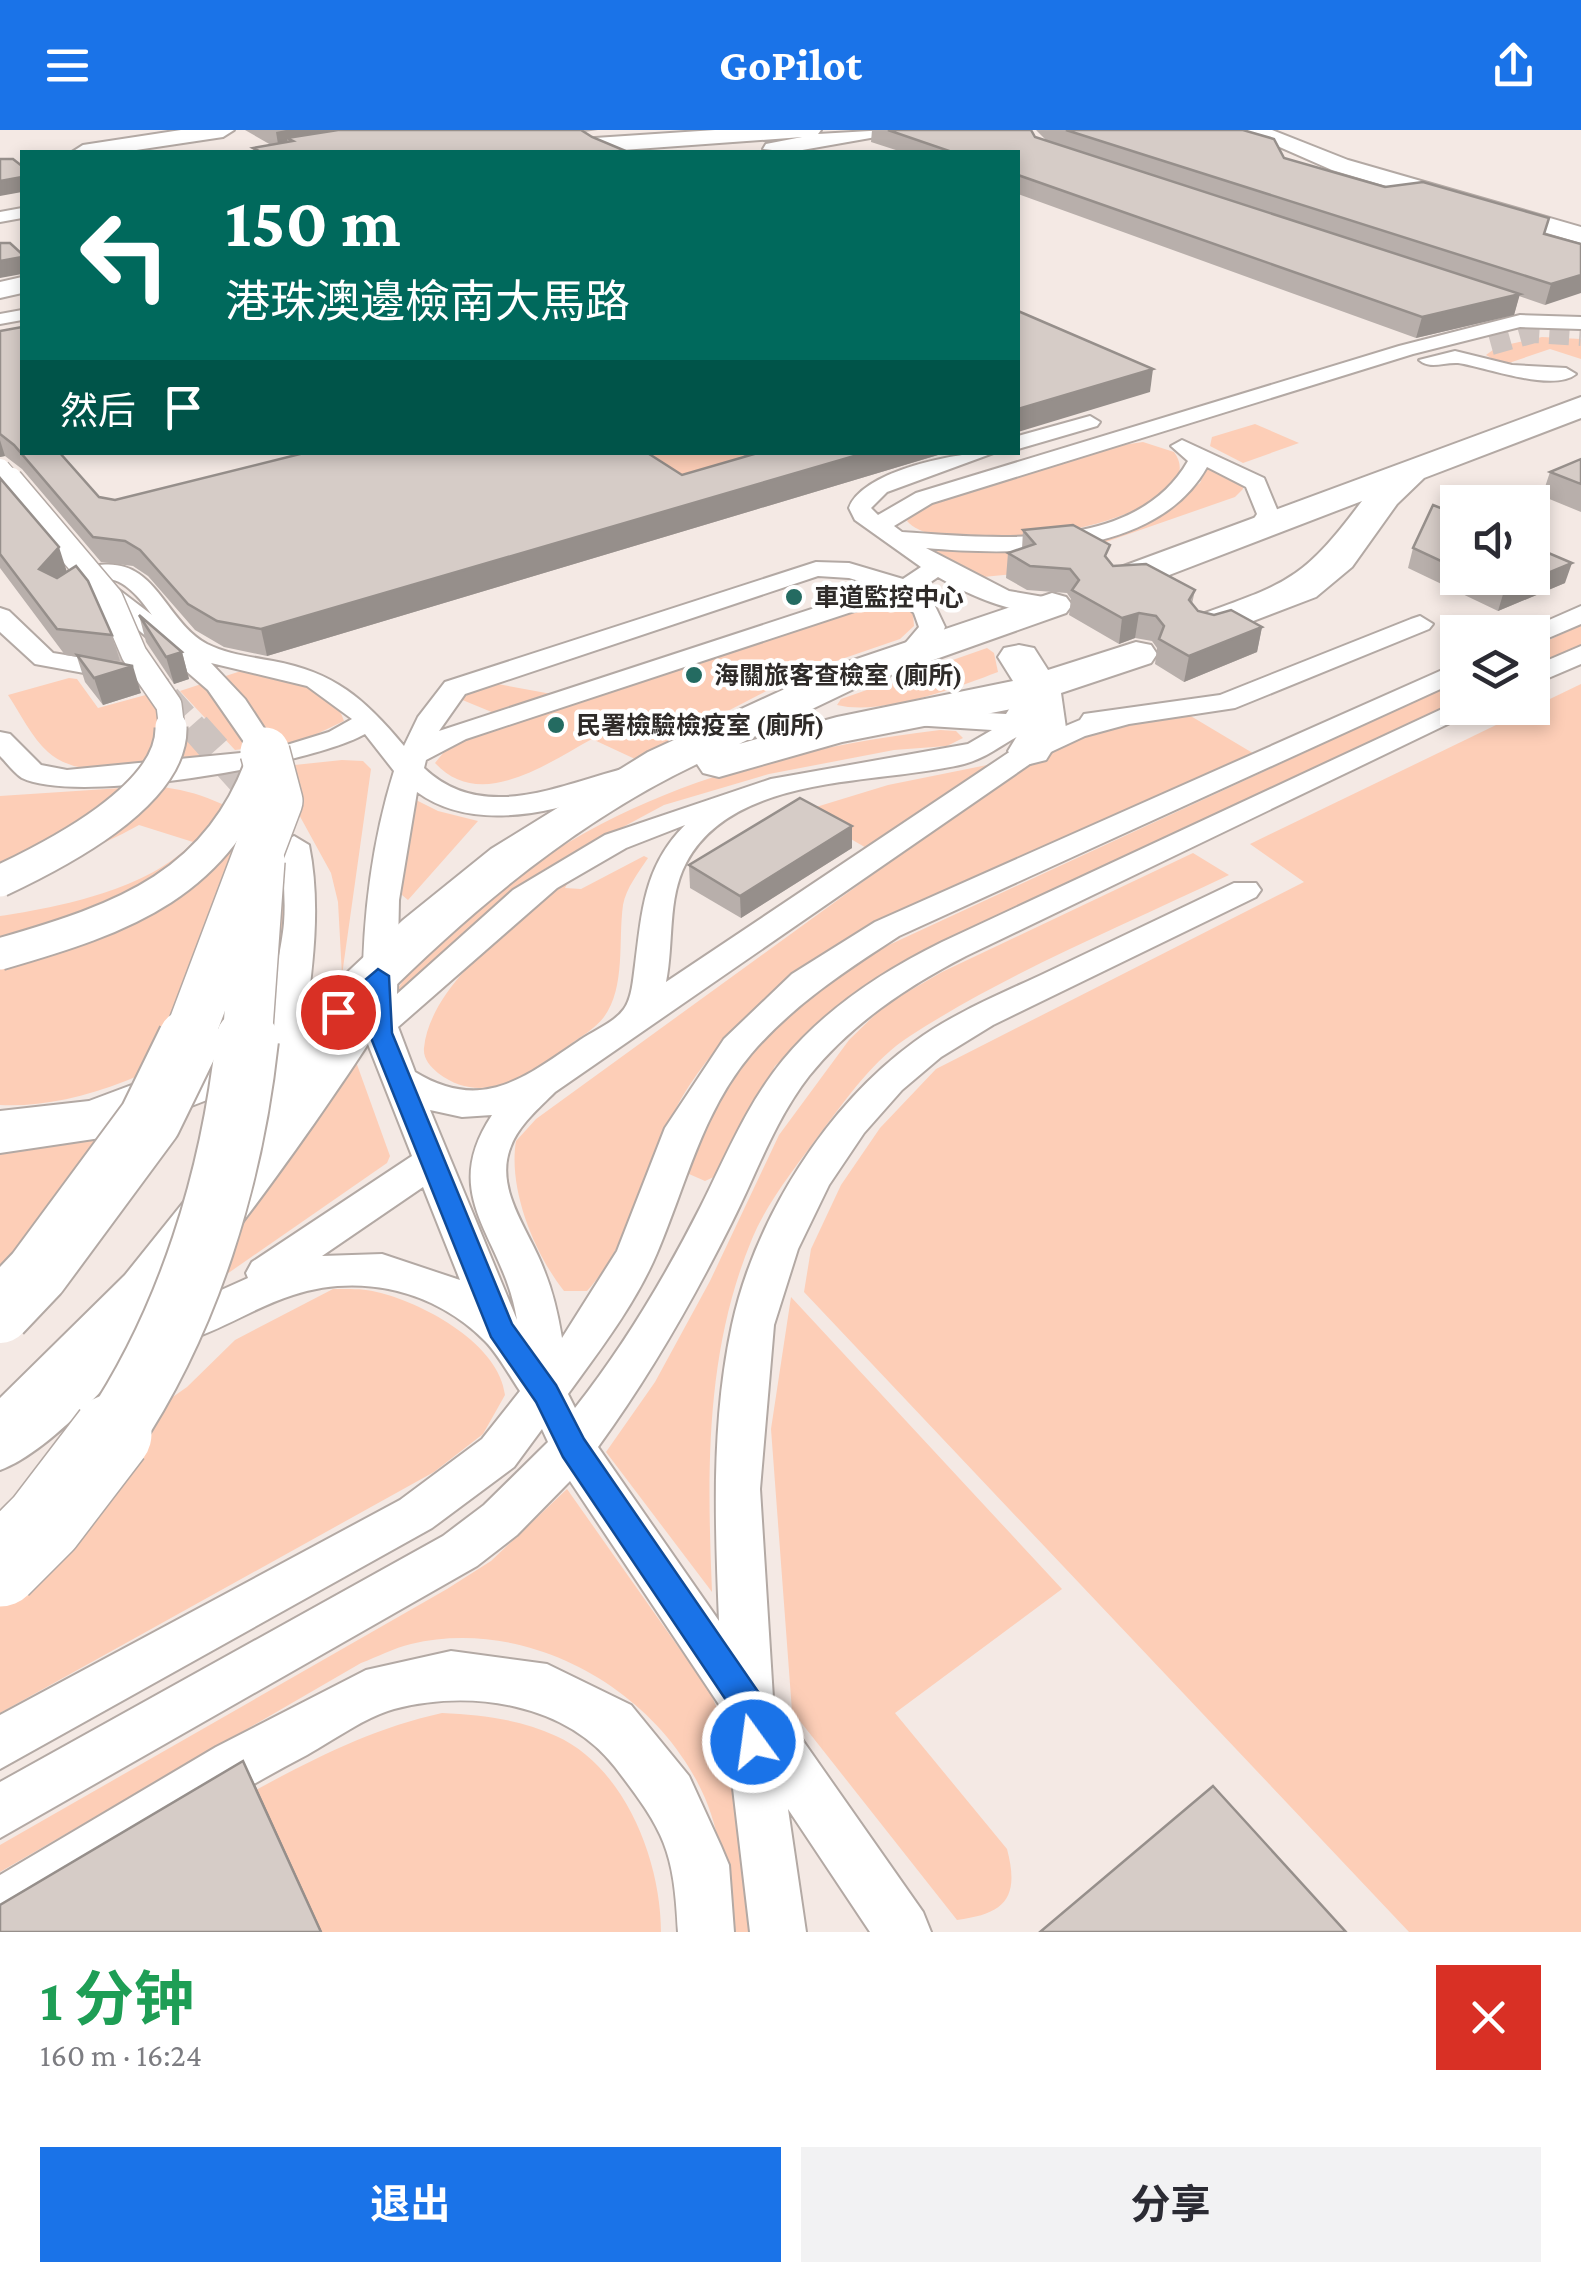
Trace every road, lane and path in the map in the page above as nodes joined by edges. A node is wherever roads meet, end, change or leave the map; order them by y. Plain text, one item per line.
1 (223, 130) edge
2 (876, 130) edge
3 (1252, 130) edge
4 (828, 131) edge
5 (1225, 135) edge
6 (652, 139) edge
7 (586, 141) edge
8 (731, 149) edge
9 (96, 150) edge
10 (767, 150) edge
11 (1340, 165) junction
12 (1512, 216) junction
13 (1581, 235) edge
14 (1581, 244) edge
15 (1507, 304) edge
16 (1581, 314) edge
17 (1581, 323) edge
18 (1406, 350) junction
19 (1488, 364) junction
20 (1576, 371) edge
21 (1237, 400) junction
22 (1492, 400) dead end
23 (1581, 407) edge
24 (1272, 412) junction
25 (1144, 429) junction
26 (1020, 442) edge
27 (1385, 446) dead end
28 (1185, 447) junction
29 (977, 455) edge
30 (1436, 459) junction
31 (0, 469) edge
32 (1365, 487) junction
33 (1259, 528) junction
34 (889, 533) junction
35 (938, 566) junction
36 (1124, 579) edge
37 (898, 589) junction
38 (63, 594) edge
39 (109, 594) junction
40 (1035, 611) junction
41 (1581, 614) edge
42 (0, 616) edge
43 (1420, 624) dead end
44 (1208, 625) edge
45 (1550, 628) edge
46 (910, 654) junction
47 (1136, 654) dead end
48 (1581, 654) edge
49 (1550, 669) edge
50 (1440, 679) edge
51 (160, 688) edge
52 (1032, 721) junction
53 (1440, 721) edge
54 (368, 722) junction
55 (837, 730) junction
56 (0, 740) edge
57 (265, 752) junction
58 (410, 762) junction
59 (664, 762) junction
60 (113, 773) junction
61 (766, 790) junction
62 (266, 805) dead end
63 (574, 817) junction
64 (277, 853) junction
65 (0, 880) edge
66 (1245, 890) dead end
67 (0, 954) edge
68 (294, 982) junction
69 (386, 983) junction
70 (638, 1020) junction
71 (305, 1052) junction
72 (400, 1080) junction
73 (542, 1083) junction
74 (120, 1113) junction
75 (0, 1132) edge
76 (430, 1163) junction
77 (0, 1312) edge
78 (194, 1321) junction
79 (500, 1329) junction
80 (546, 1394) junction
81 (0, 1440) edge
82 (573, 1448) junction
83 (0, 1459) edge
84 (0, 1568) edge
85 (748, 1704) junction
86 (0, 1743) edge
87 (0, 1811) edge
88 (0, 1906) edge
89 (706, 1932) edge
90 (778, 1932) edge
91 (903, 1932) edge

1 - 9 main road
2 - 10 main road
3 - 11 main road
4 - 6 main road
4 - 8 main road
5 - 11 main road
6 - 7 main road
6 - 8 main road
11 - 12 main road
12 - 13 main road
12 - 14 main road
15 - 16 street
17 - 18 street
18 - 19 street
18 - 21 street
19 - 20 street
19 - 24 street
20 - 22 main road
21 - 24 street
21 - 25 street
23 - 30 main road
24 - 28 street
25 - 26 street
25 - 28 street
25 - 34 street
27 - 32 main road
28 - 33 street
28 - 34 street
29 - 34 street
30 - 32 main road
30 - 44 main road
31 - 39 street, bridge
32 - 33 main road
33 - 36 main road
34 - 35 street
35 - 37 street
35 - 40 street
37 - 46 street
37 - 58 street
37 - 58 street
38 - 54 street
39 - 57 street
39 - 65 street, bridge
40 - 46 main road
40 - 52 main road
41 - 45 street
42 - 51 street
43 - 52 street
46 - 59 main road
47 - 52 main road
48 - 49 street
50 - 80 street
52 - 55 main road
52 - 61 street
52 - 70 street
53 - 82 street
54 - 58 street
54 - 60 street
55 - 59 main road
55 - 63 main road
56 - 60 street
57 - 64 main road, bridge
57 - 67 street, bridge
58 - 59 street
58 - 69 street
59 - 63 main road
60 - 62 street
61 - 69 street
61 - 70 street
63 - 69 main road
64 - 68 street
64 - 77 main road, bridge
64 - 84 main road, bridge
66 - 85 street
68 - 71 street
68 - 74 street
69 - 71 main road
69 - 72 street
70 - 73 street
71 - 74 main road
71 - 81 main road, bridge
72 - 73 street
72 - 76 street
73 - 80 street
74 - 75 main road
76 - 78 street
76 - 79 street
78 - 79 street
78 - 83 main road, bridge
79 - 80 street
80 - 82 street
80 - 86 street
82 - 85 street
82 - 87 street
85 - 90 street
85 - 91 street
88 - 89 street

